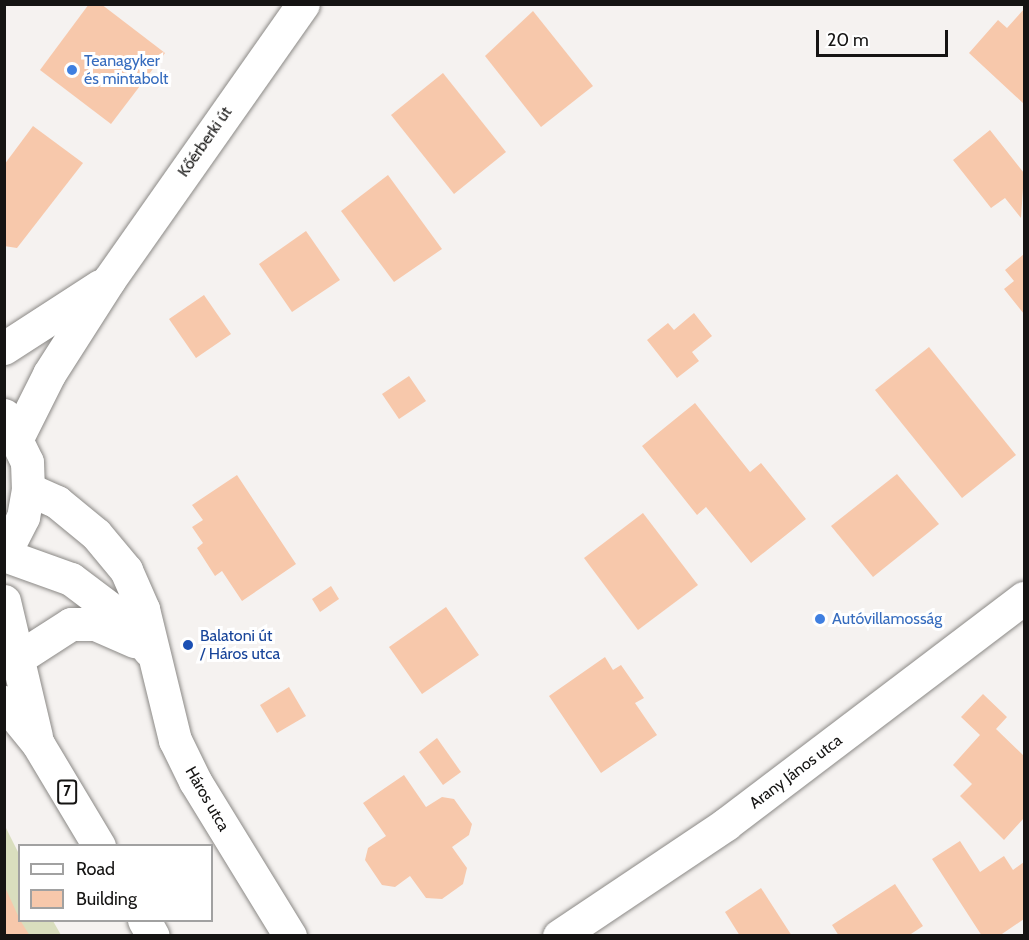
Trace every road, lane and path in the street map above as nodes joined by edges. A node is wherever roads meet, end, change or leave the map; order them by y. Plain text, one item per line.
1 (303, 4) edge
2 (109, 280) junction
3 (4, 348) edge
4 (11, 425) edge
5 (28, 489) junction
6 (4, 555) edge
7 (1024, 598) edge
8 (4, 601) edge
9 (150, 651) junction
10 (18, 658) junction
11 (4, 702) edge
12 (38, 744) junction
13 (98, 844) edge
14 (145, 922) edge
15 (153, 936) edge
16 (290, 936) edge
17 (559, 936) edge

1 - 2 street, Kőérberki út
2 - 3 street, Kőérberki út
2 - 4 street, Kőérberki út
4 - 5 street
5 - 6 street
5 - 9 street, Háros utca
6 - 9 street, Háros utca
7 - 17 street, Arany János utca
8 - 10 street, 7
9 - 10 street
9 - 16 street, Háros utca
10 - 12 street, 7
11 - 12 street, 7
12 - 13 street, 7
14 - 15 street

